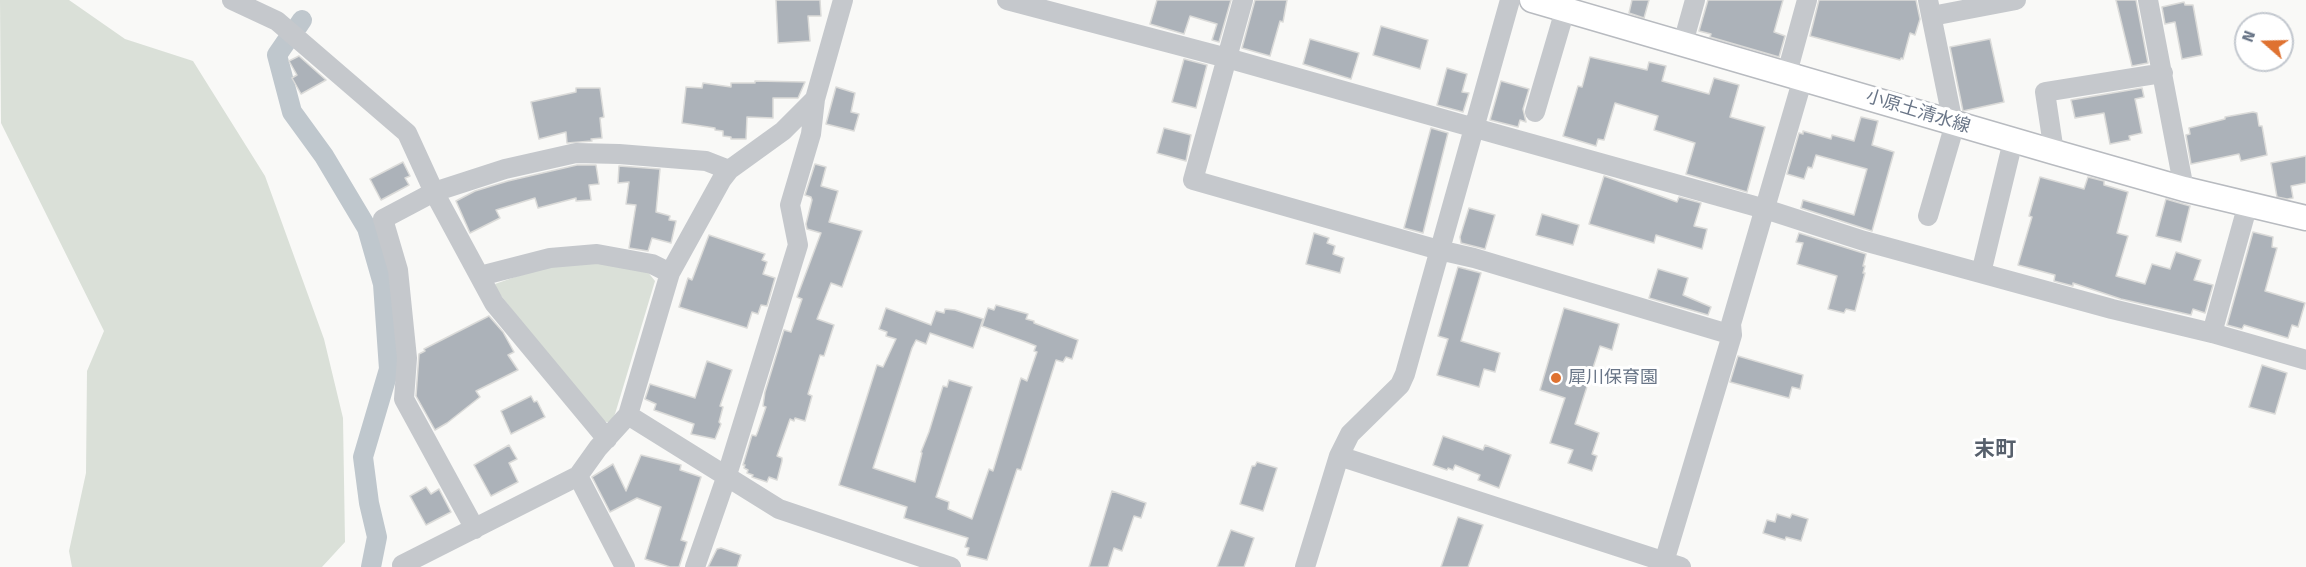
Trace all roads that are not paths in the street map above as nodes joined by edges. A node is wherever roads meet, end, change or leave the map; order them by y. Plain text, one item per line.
1 (232, 0) edge
2 (843, 0) edge
3 (1007, 0) edge
4 (1243, 0) edge
5 (1510, 0) edge
6 (1532, 0) edge
7 (1695, 0) edge
8 (1807, 0) edge
9 (2016, 0) edge
10 (2148, 0) edge
11 (1567, 7) edge
12 (1930, 8) edge
13 (1683, 43) junction
14 (1227, 58) junction
15 (2163, 73) junction
16 (1795, 76) junction
17 (815, 99) junction
18 (1535, 112) dead end
19 (1953, 123) junction
20 (1475, 128) junction
21 (2013, 141) junction
22 (2054, 152) junction
23 (729, 171) junction
24 (2184, 189) junction
25 (434, 192) junction
26 (2248, 204) junction
27 (1765, 209) junction
28 (1928, 216) dead end
29 (2306, 218) edge
30 (1438, 250) junction
31 (670, 273) junction
32 (1981, 273) junction
33 (480, 276) junction
34 (2212, 333) junction
35 (1732, 335) junction
36 (2306, 360) edge
37 (628, 415) junction
38 (607, 439) junction
39 (1339, 456) junction
40 (578, 476) junction
41 (726, 478) junction
42 (475, 529) junction
43 (1672, 564) edge
44 (402, 566) dead end
45 (625, 567) edge
46 (696, 567) edge
47 (951, 567) edge
48 (1305, 567) edge

1 - 25 street
2 - 17 street
3 - 14 street
4 - 14 street
5 - 20 street
6 - 11 main road, 小原土清水線
7 - 13 street
8 - 16 street
9 - 12 street
10 - 15 street
11 - 13 main road, 小原土清水線
11 - 18 street
12 - 19 street
13 - 16 main road, 小原土清水線
14 - 20 street
14 - 30 street
15 - 22 street
15 - 24 street
16 - 19 main road, 小原土清水線
16 - 27 street
17 - 23 street
17 - 41 street
19 - 21 main road, 小原土清水線
19 - 28 street
20 - 27 street
20 - 30 street
21 - 22 main road, 小原土清水線
21 - 32 street
22 - 24 main road, 小原土清水線
23 - 25 street
23 - 31 street
24 - 26 main road, 小原土清水線
25 - 33 street
25 - 42 street
26 - 29 main road, 小原土清水線
26 - 34 street
27 - 32 street
27 - 35 street
30 - 35 street
30 - 39 street
31 - 33 street
31 - 37 street
32 - 34 street
33 - 38 street
34 - 36 street
35 - 43 street
37 - 38 street
37 - 41 street
38 - 40 street
39 - 43 street
39 - 48 street
40 - 42 street
40 - 45 street
41 - 46 street
41 - 47 street
42 - 44 street

